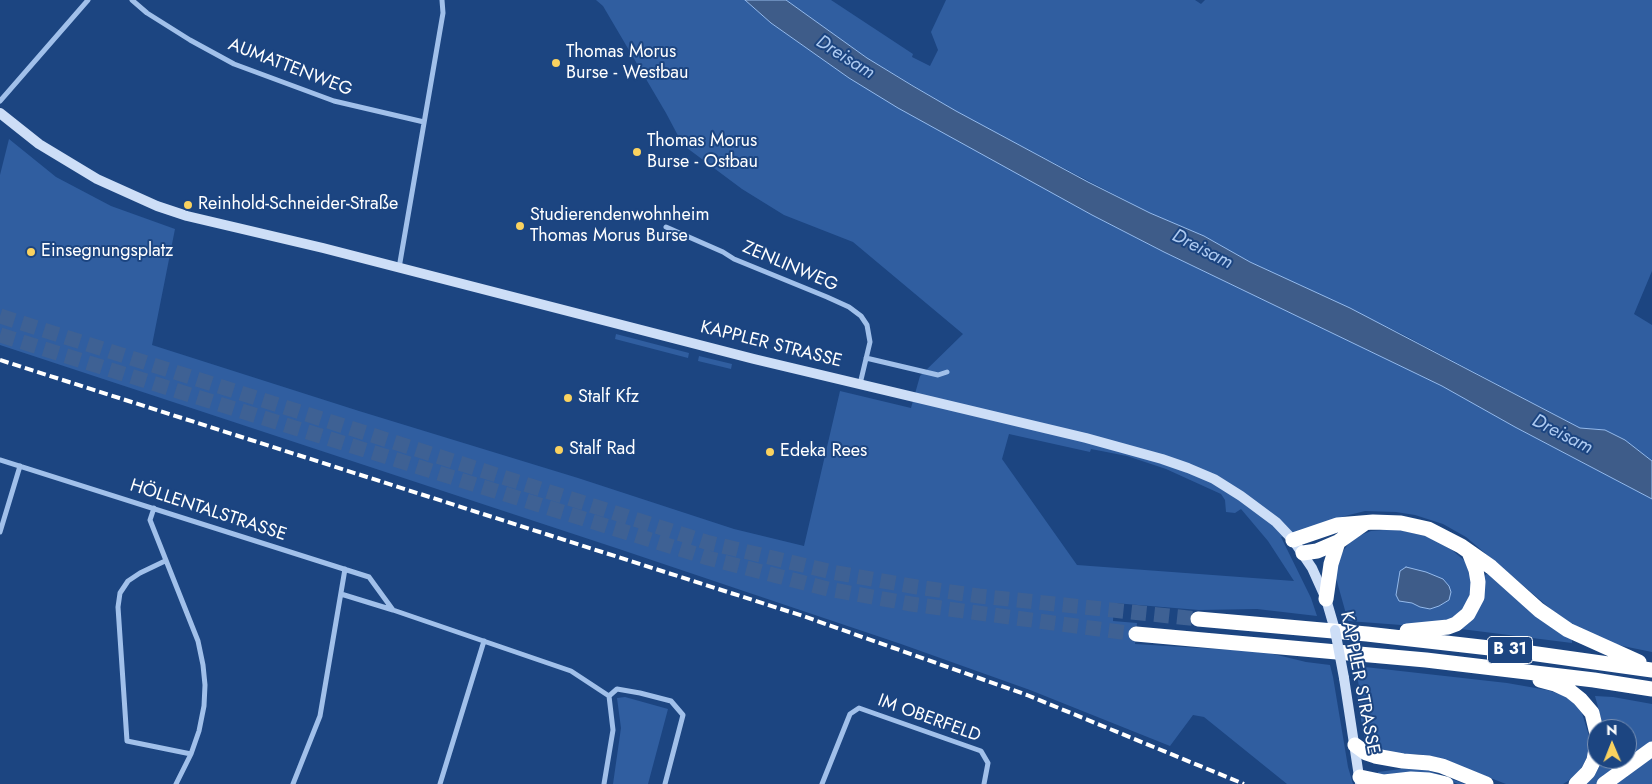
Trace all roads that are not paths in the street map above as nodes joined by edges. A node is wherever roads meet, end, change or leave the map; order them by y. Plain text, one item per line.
1 (88, 0) edge
2 (132, 0) edge
3 (442, 0) edge
4 (0, 101) edge
5 (0, 113) edge
6 (424, 122) junction
7 (666, 227) dead end
8 (399, 269) junction
9 (866, 358) junction
10 (947, 372) dead end
11 (860, 384) junction
12 (0, 460) edge
13 (20, 466) junction
14 (154, 508) junction
15 (1365, 523) junction
16 (0, 532) edge
17 (1293, 540) junction
18 (1338, 542) junction
19 (1469, 552) junction
20 (1303, 553) junction
21 (165, 561) junction
22 (345, 569) junction
23 (341, 594) junction
24 (1326, 599) junction
25 (393, 610) junction
26 (1198, 619) tunnel mouth
27 (1136, 634) tunnel mouth
28 (1367, 634) junction
29 (484, 641) junction
30 (1502, 669) junction
31 (1652, 669) edge
32 (1652, 689) edge
33 (609, 696) junction
34 (1593, 719) edge
35 (1355, 745) junction
36 (1652, 749) edge
37 (191, 754) junction
38 (1403, 761) junction
39 (1590, 769) edge
40 (1408, 781) edge
41 (1361, 782) edge
42 (176, 784) edge
43 (293, 784) edge
44 (440, 784) edge
45 (604, 784) edge
46 (665, 784) edge
47 (822, 784) edge
48 (984, 784) edge
49 (1446, 784) edge
50 (1486, 784) edge
51 (1576, 784) edge
52 (1604, 784) edge

1 - 4 street
2 - 6 street, AUMATTENWEG
3 - 6 street
5 - 8 street, KAPPLER STRASSE
6 - 8 street
7 - 9 street, ZENLINWEG
8 - 11 street, KAPPLER STRASSE
9 - 10 street
9 - 11 street, ZENLINWEG
11 - 17 street, KAPPLER STRASSE
12 - 13 street, HÖLLENTALSTRASSE
13 - 14 street, HÖLLENTALSTRASSE
13 - 16 street
14 - 21 street
14 - 22 street, HÖLLENTALSTRASSE
15 - 17 highway
15 - 18 highway
15 - 19 highway
17 - 20 street, KAPPLER STRASSE
18 - 20 highway
18 - 24 highway
19 - 28 highway, B 31
19 - 31 highway
20 - 24 street, KAPPLER STRASSE
21 - 37 street
21 - 37 street
22 - 23 street
22 - 25 street, HÖLLENTALSTRASSE
23 - 25 street
23 - 43 street
24 - 35 street, KAPPLER STRASSE, bridge
25 - 29 street
26 - 28 highway, B 31
27 - 30 highway, B 31
28 - 31 highway, B 31
29 - 33 street
29 - 44 street
30 - 32 highway, B 31
30 - 34 highway
33 - 45 street
33 - 46 street
35 - 38 highway
35 - 41 street, KAPPLER STRASSE
36 - 52 highway
37 - 42 street
38 - 41 highway
38 - 50 highway
39 - 51 highway
40 - 41 highway
40 - 49 highway
47 - 48 street, IM OBERFELD

